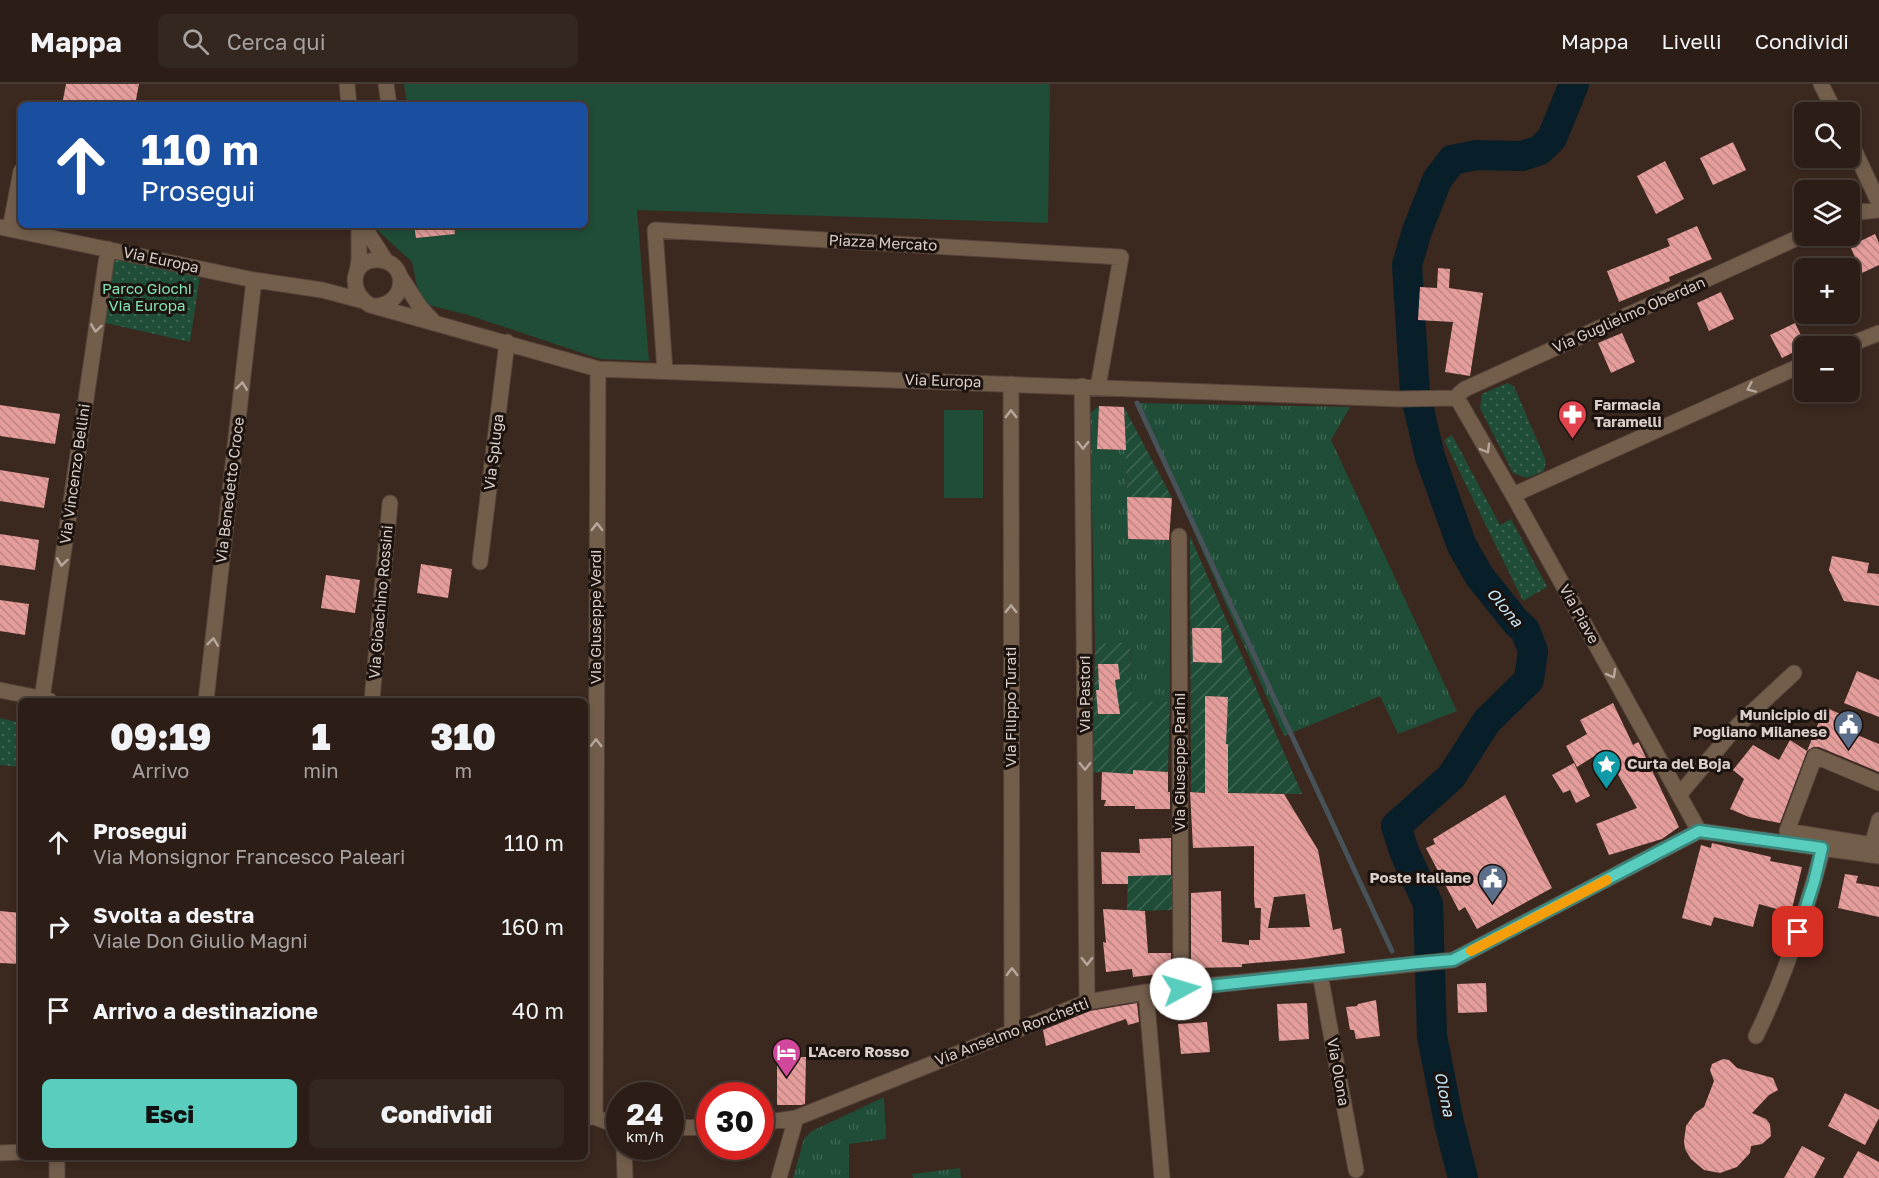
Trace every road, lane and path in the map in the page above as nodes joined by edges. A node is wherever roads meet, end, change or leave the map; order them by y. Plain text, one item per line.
1 (347, 84) edge
2 (386, 84) edge
3 (1822, 84) edge
4 (349, 102) edge
5 (389, 102) edge
6 (1830, 102) edge
7 (1860, 162) edge
8 (18, 182) edge
9 (1879, 203) edge
10 (1879, 210) edge
11 (1860, 212) edge
12 (5, 228) edge
13 (359, 228) edge
14 (365, 228) edge
15 (1794, 240) edge
16 (108, 249) junction
17 (386, 261) junction
18 (356, 274) junction
19 (400, 276) junction
20 (254, 280) junction
21 (322, 290) junction
22 (370, 304) junction
23 (434, 322) junction
24 (1879, 333) edge
25 (1860, 340) edge
26 (507, 342) junction
27 (598, 369) junction
28 (1794, 369) edge
29 (665, 371) junction
30 (1011, 384) junction
31 (1090, 387) junction
32 (1457, 398) junction
33 (1513, 495) junction
34 (390, 503) dead end
35 (1179, 536) dead end
36 (480, 562) dead end
37 (1794, 673) dead end
38 (0, 690) edge
39 (36, 698) edge
40 (45, 698) edge
41 (206, 698) edge
42 (372, 698) edge
43 (1879, 783) edge
44 (1679, 795) junction
45 (1879, 820) edge
46 (590, 821) edge
47 (1699, 831) junction
48 (1822, 848) junction
49 (1879, 856) edge
50 (1320, 974) junction
51 (1181, 989) junction
52 (1146, 992) junction
53 (1087, 1002) junction
54 (1012, 1030) junction
55 (1756, 1036) dead end
56 (590, 1117) edge
57 (796, 1118) junction
58 (774, 1121) edge
59 (606, 1123) edge
60 (18, 1152) edge
61 (0, 1153) edge
62 (57, 1160) edge
63 (624, 1160) edge
64 (1356, 1170) dead end
65 (57, 1178) edge
66 (625, 1178) edge
67 (779, 1178) edge
68 (1162, 1178) edge

1 - 4 street
2 - 5 street
3 - 6 street
7 - 9 street
8 - 12 street
10 - 11 street
12 - 16 street, Via Europa
13 - 18 street
14 - 17 street
15 - 32 street, Via Guglielmo Oberdan
16 - 20 street, Via Europa
16 -> 40 street, Via Vincenzo Bellini
17 - 18 street
17 - 19 street
18 - 21 street, Via Europa
18 - 22 street
19 - 22 street
19 - 23 street
20 - 21 street, Via Europa
41 -> 20 street, Via Benedetto Croce
21 - 22 street, Via Europa
22 - 23 street, Via Europa
23 - 26 street, Via Europa
24 - 25 street
26 - 27 street, Via Europa
26 - 36 street, Via Spluga
27 - 29 street, Via Europa
46 -> 27 street, Via Giuseppe Verdi
28 -> 33 street
29 - 30 street, Via Europa
29 - 31 street, Piazza Mercato
30 - 31 street, Via Europa
54 -> 30 street, Via Filippo Turati
31 - 32 street, Via Europa
31 -> 53 street, Via Pastori
32 -> 33 street, Via Piave
33 -> 44 street, Via Piave
34 - 42 street, Via Gioachino Rossini
35 - 51 street, Via Giuseppe Parini
37 - 44 street
38 - 39 street
43 - 45 street
44 - 47 street, Via Piave
46 - 56 street, Via Giuseppe Verdi
47 - 48 street
47 - 50 street, Via Anselmo Ronchetti
48 - 49 street
48 - 55 street
50 - 51 street, Via Anselmo Ronchetti
50 - 64 street, Via Olona
51 - 52 street, Via Anselmo Ronchetti
52 - 53 street, Via Anselmo Ronchetti
52 - 68 street
53 - 54 street, Via Anselmo Ronchetti
54 - 57 street, Via Anselmo Ronchetti
56 - 59 street
57 - 58 street, Via Anselmo Ronchetti
57 - 67 street
60 - 61 street
62 - 65 street
63 - 66 street

